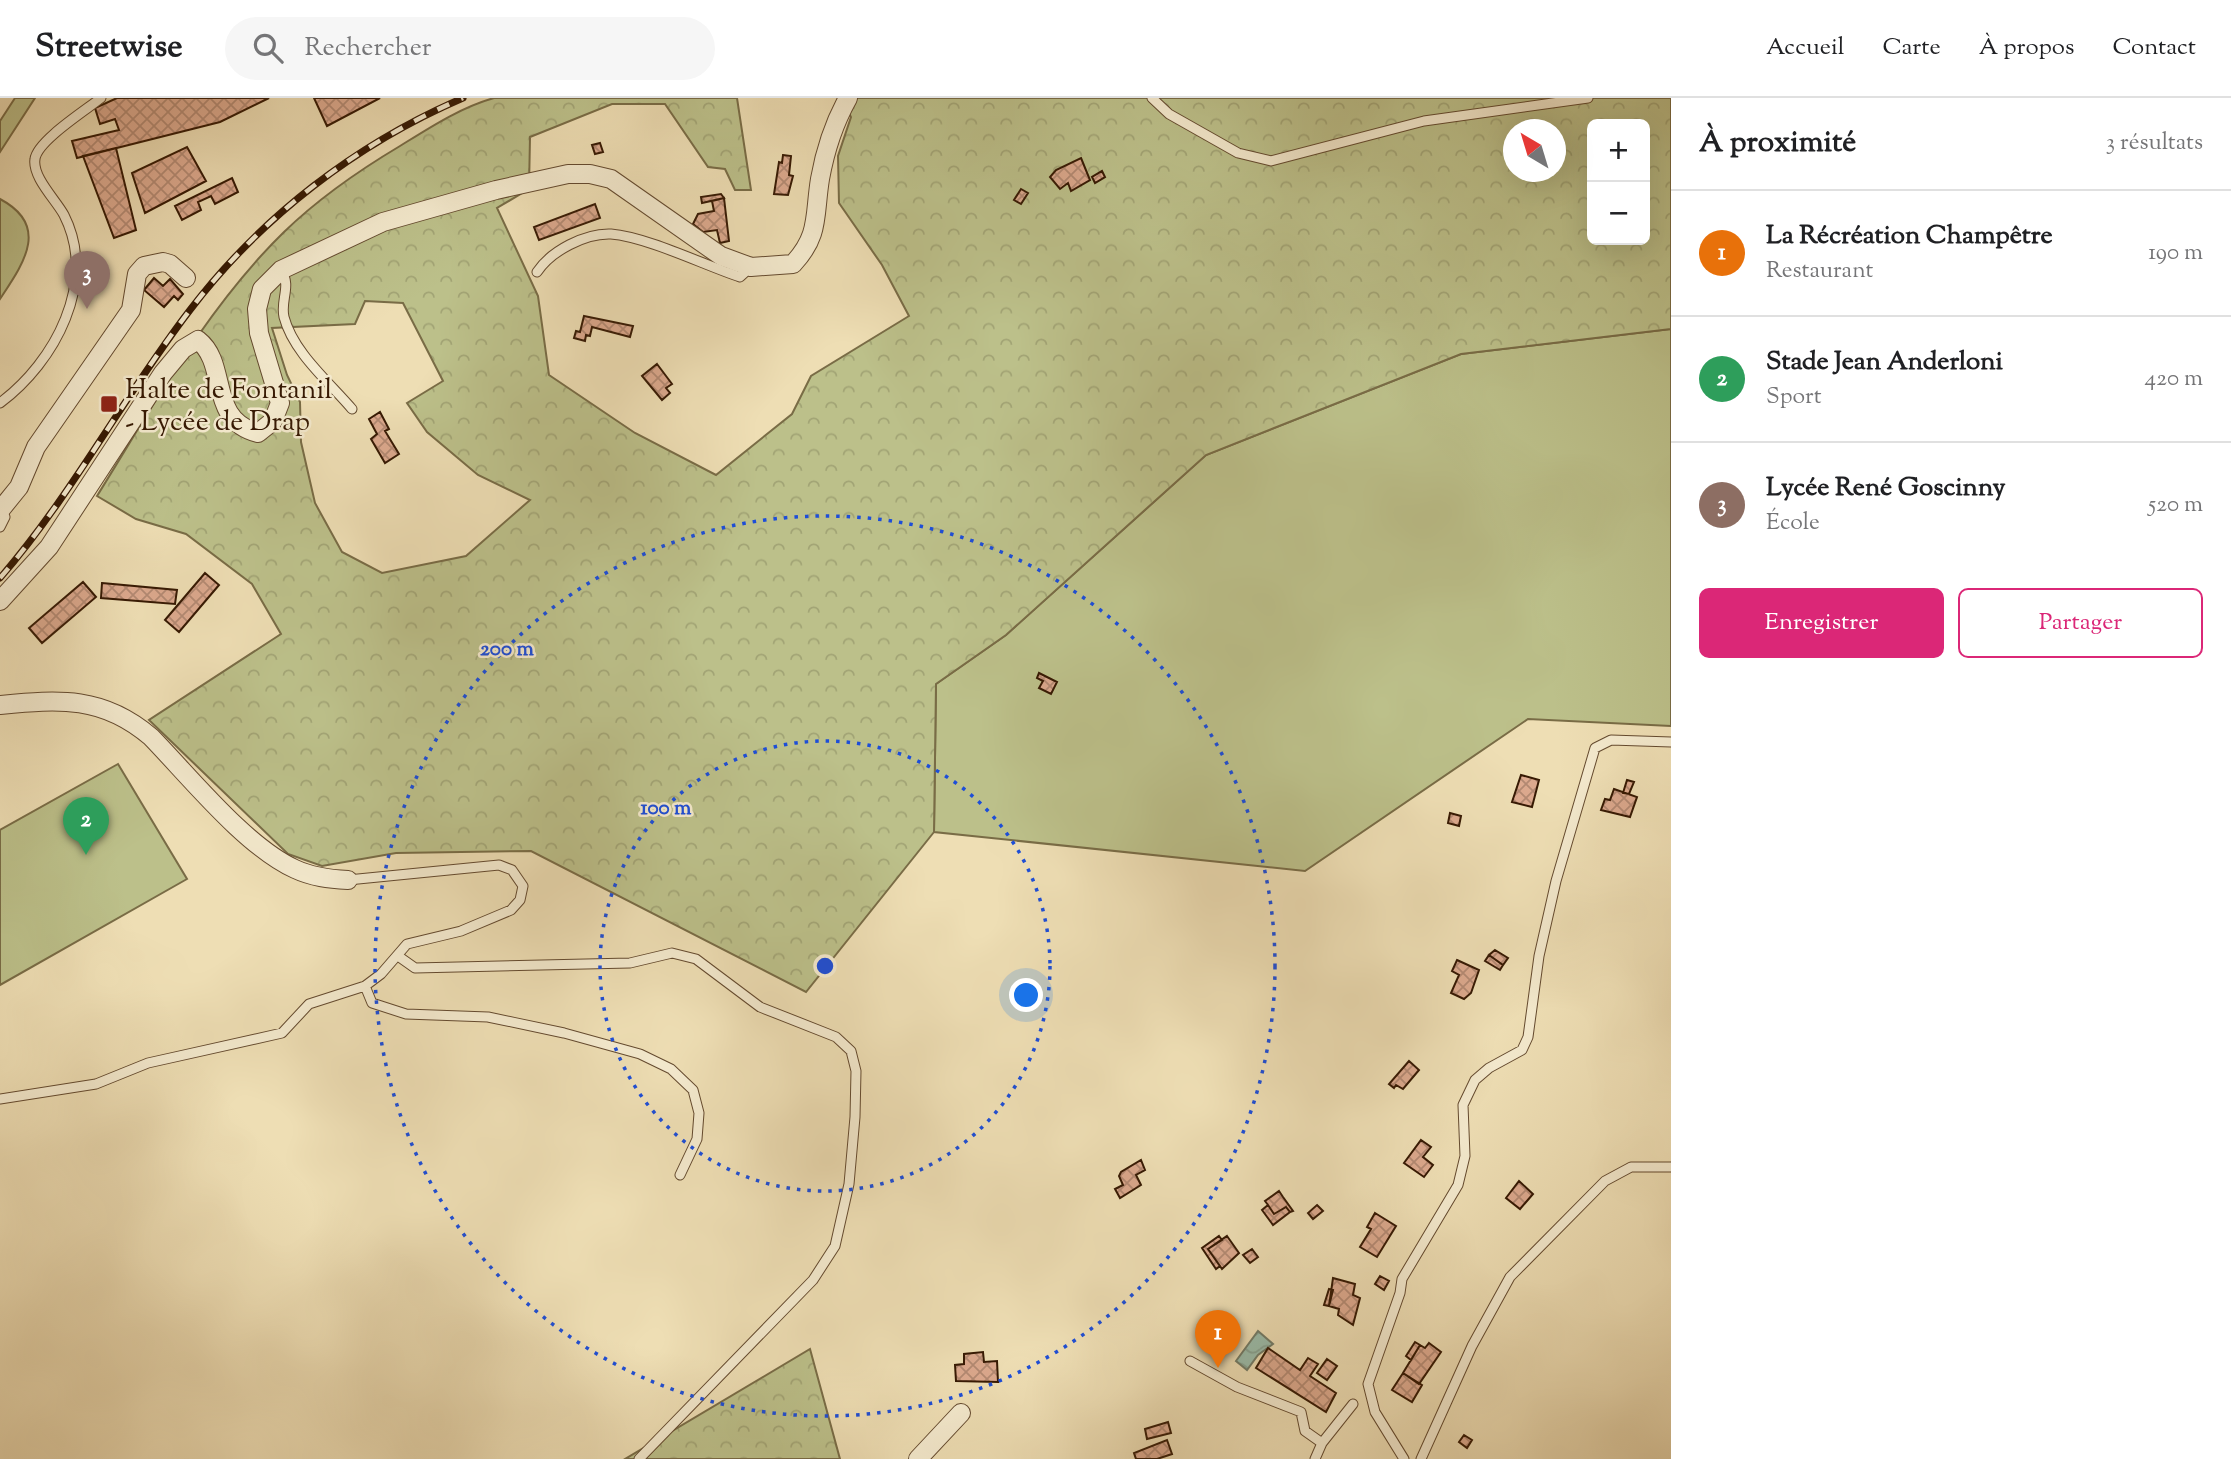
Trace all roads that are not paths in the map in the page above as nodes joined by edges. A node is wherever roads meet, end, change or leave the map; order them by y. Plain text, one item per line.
1 (101, 98) edge
2 (848, 98) edge
3 (1152, 98) edge
4 (1588, 98) edge
5 (289, 266) junction
6 (751, 267) junction
7 (537, 272) dead end
8 (186, 278) dead end
9 (0, 403) edge
10 (352, 409) dead end
11 (1, 507) edge
12 (0, 527) edge
13 (0, 601) edge
14 (0, 705) edge
15 (1671, 742) edge
16 (348, 880) joint
17 (398, 956) junction
18 (365, 986) junction
19 (0, 1099) edge
20 (1671, 1167) edge
21 (680, 1175) dead end
22 (1190, 1361) dead end
23 (1353, 1404) dead end
24 (961, 1413) dead end
25 (1322, 1443) junction
26 (639, 1459) edge
27 (918, 1459) edge
28 (1315, 1459) edge
29 (1405, 1459) edge
30 (1421, 1459) edge

1 - 9 lane
2 - 6 street
3 - 4 lane
5 - 6 street
5 - 10 lane
5 - 13 street
6 - 7 lane
8 - 11 street
11 - 12 lane
14 - 16 street
15 - 29 lane
16 - 17 lane
17 - 18 lane
17 - 26 lane
18 - 19 lane
18 - 21 lane
20 - 30 lane
22 - 25 lane
23 - 25 lane
24 - 27 street
25 - 28 lane

